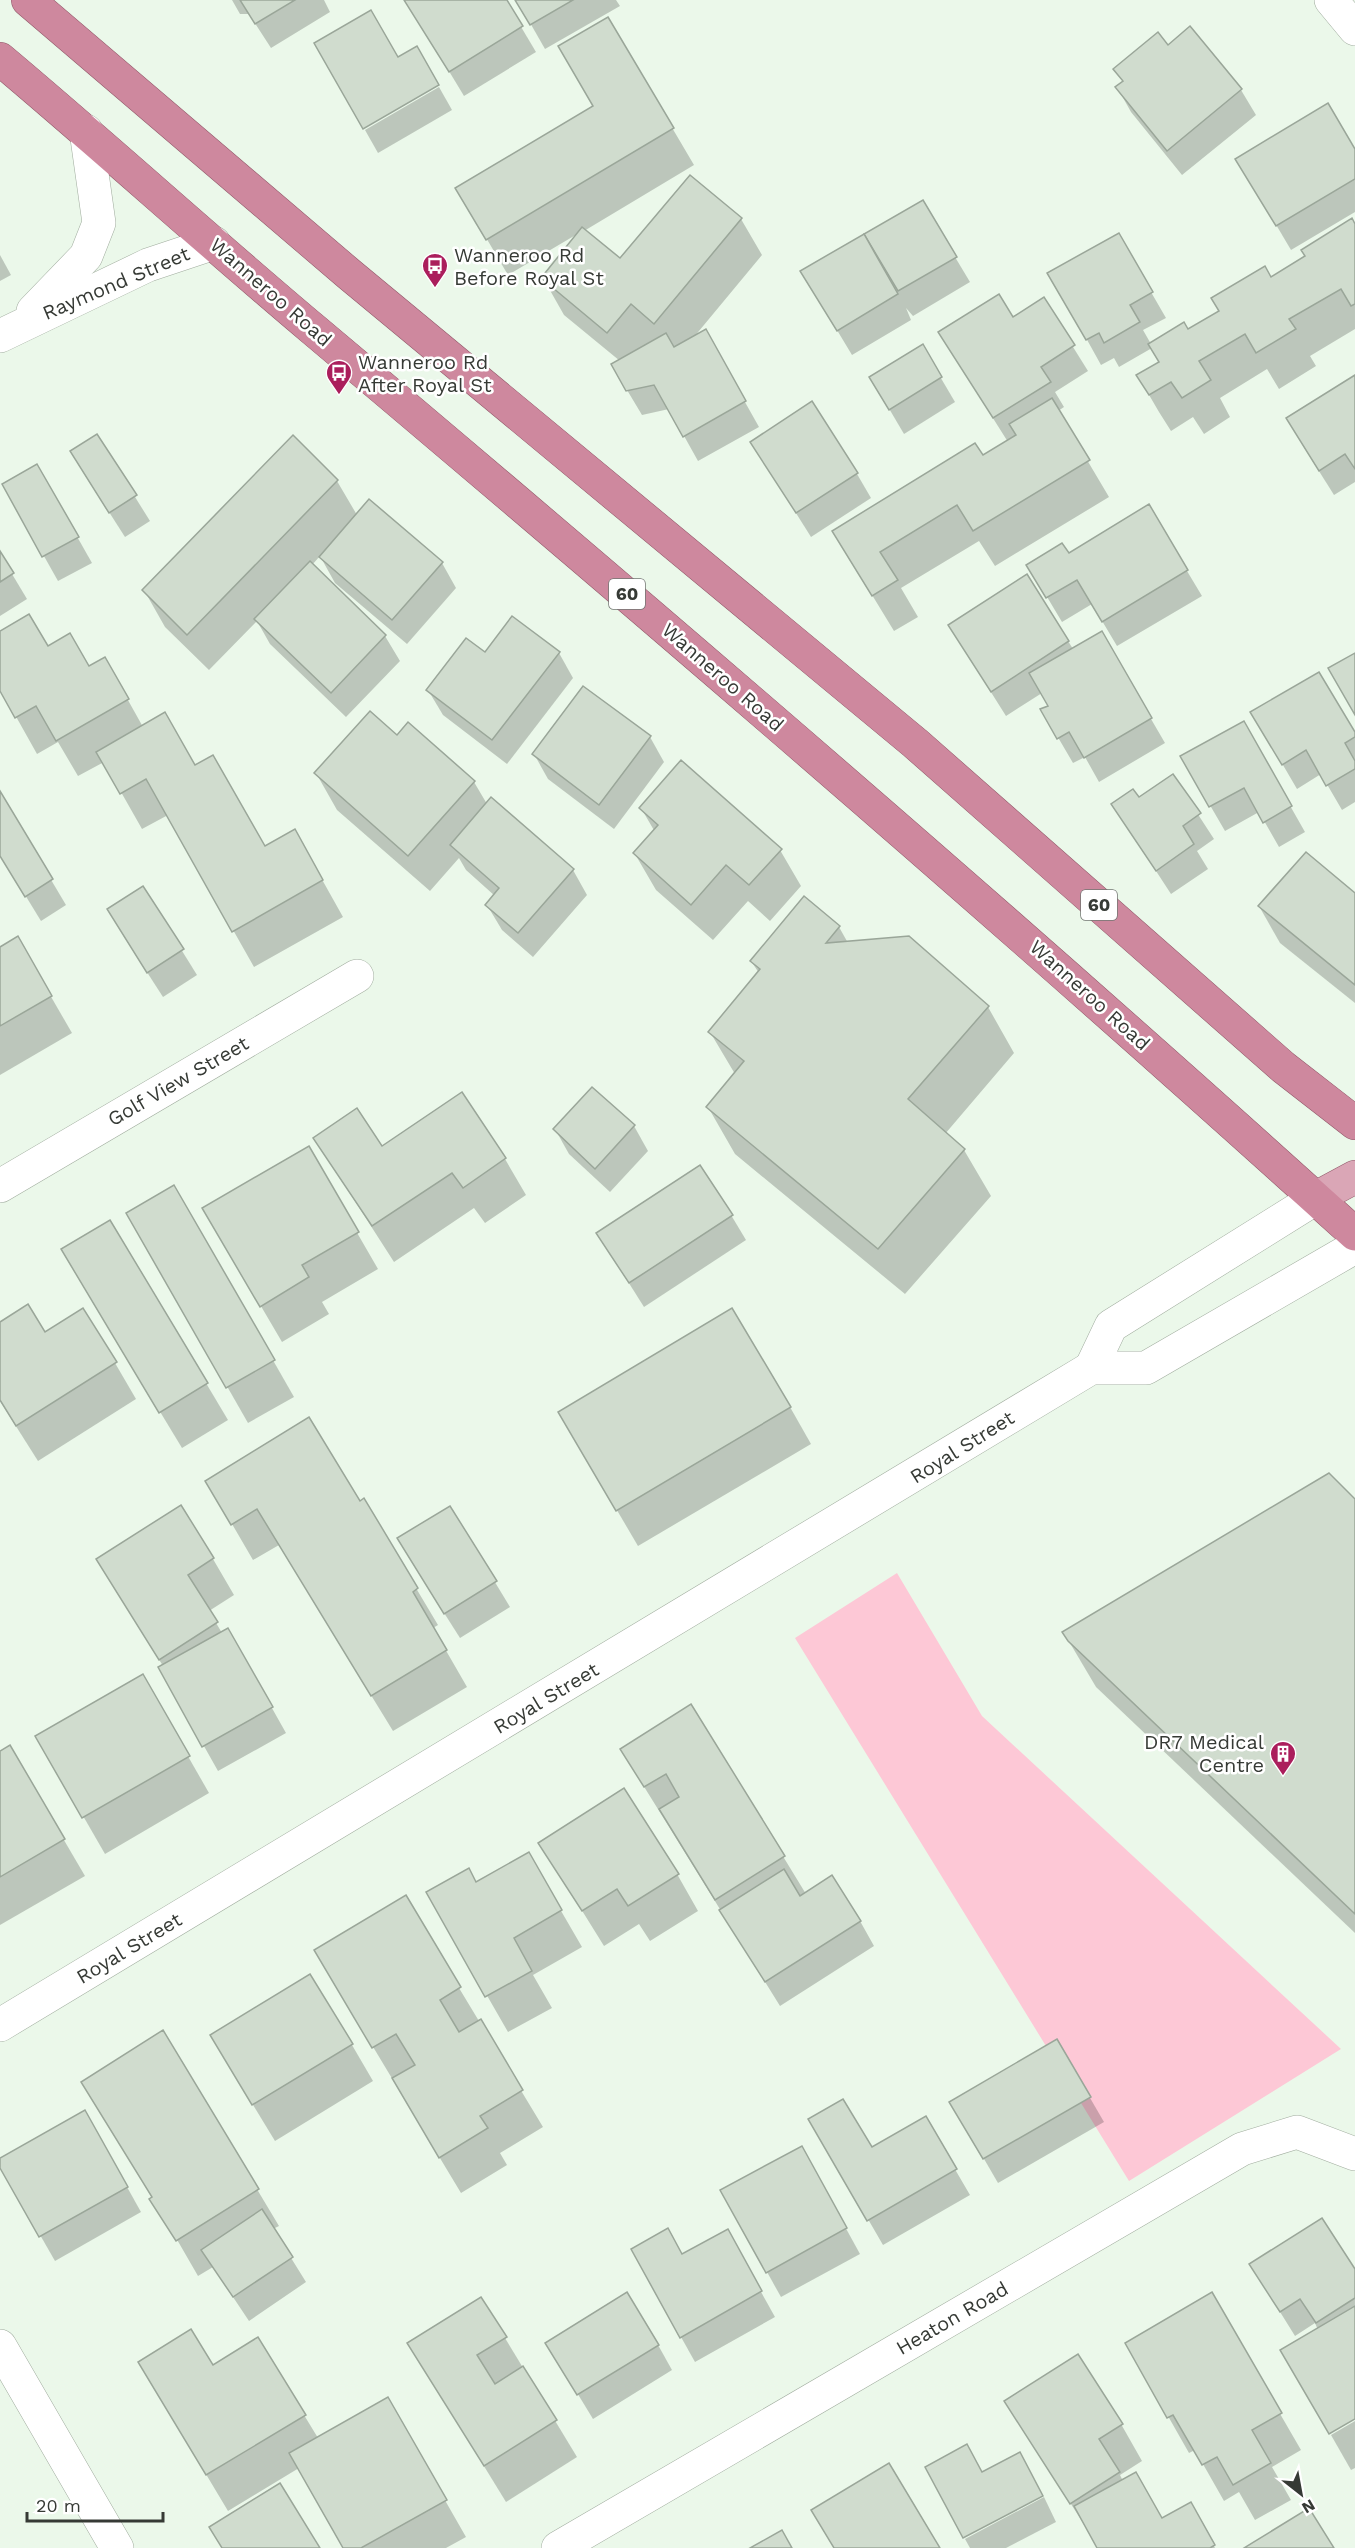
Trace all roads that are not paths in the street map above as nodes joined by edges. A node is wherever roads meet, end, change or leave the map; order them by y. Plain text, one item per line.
1 (28, 0) edge
2 (1330, 0) edge
3 (1355, 29) edge
4 (0, 59) edge
5 (86, 131) junction
6 (214, 243) junction
7 (10, 330) edge
8 (357, 976) dead end
9 (1355, 1123) edge
10 (1355, 1177) edge
11 (0, 1186) edge
12 (1316, 1198) junction
13 (1355, 1234) edge
14 (1355, 1247) edge
15 (1091, 1368) junction
16 (0, 2025) edge
17 (1355, 2154) edge
18 (0, 2346) edge
19 (117, 2548) edge
20 (558, 2548) edge

1 - 9 highway, 60
2 - 3 street
4 - 5 highway, Wanneroo Road / 60
5 - 6 highway, Wanneroo Road / 60
5 - 7 street, Raymond Street
6 - 7 street, Raymond Street
6 - 12 highway, Wanneroo Road / 60
8 - 11 street, Golf View Street
10 - 12 main road
12 - 13 highway, Wanneroo Road / 60
12 - 15 street
14 - 15 street
15 - 16 street, Royal Street
17 - 20 street, Heaton Road
18 - 19 street

